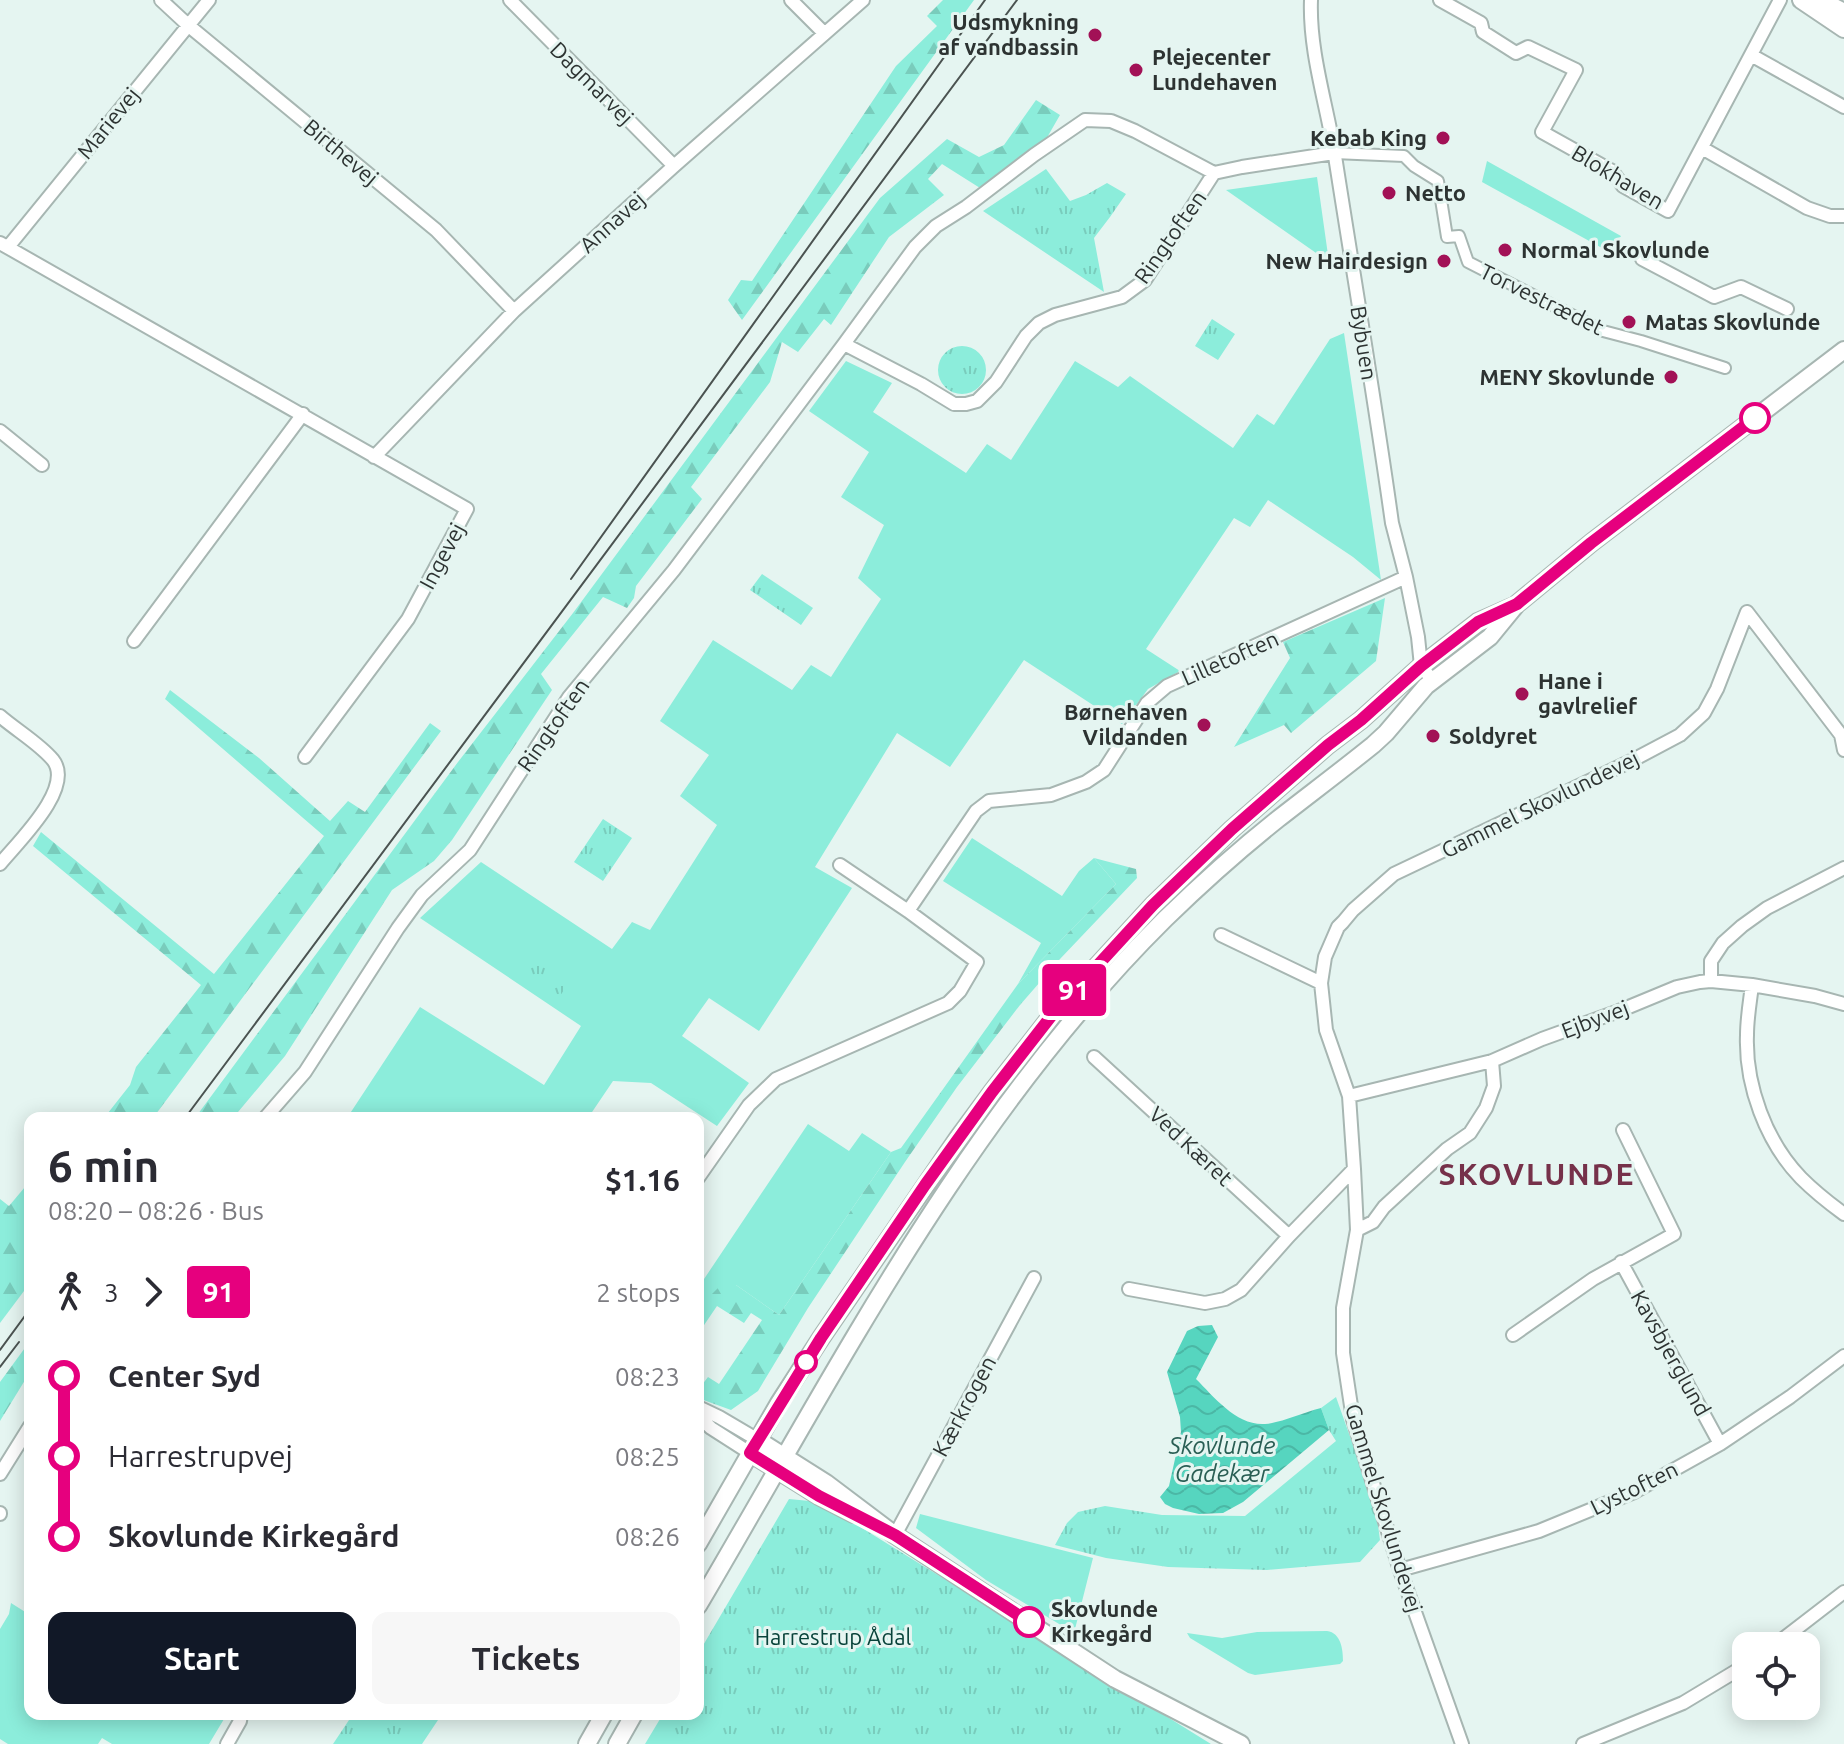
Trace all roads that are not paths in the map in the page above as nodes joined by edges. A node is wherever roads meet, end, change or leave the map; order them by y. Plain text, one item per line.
1 (161, 0) edge
2 (209, 0) edge
3 (510, 0) edge
4 (791, 0) edge
5 (863, 0) edge
6 (1311, 0) edge
7 (1440, 0) edge
8 (1780, 0) edge
9 (1801, 0) edge
10 (1821, 0) edge
11 (1844, 12) edge
12 (189, 26) junction
13 (1844, 29) edge
14 (824, 33) junction
15 (1751, 55) junction
16 (1844, 107) edge
17 (1702, 148) junction
18 (1334, 153) junction
19 (674, 166) junction
20 (1214, 173) junction
21 (1844, 216) edge
22 (4, 245) edge
23 (1642, 259) dead end
24 (1787, 309) dead end
25 (514, 311) junction
26 (844, 344) junction
27 (1844, 350) edge
28 (1725, 368) dead end
29 (303, 414) junction
30 (0, 431) edge
31 (374, 457) junction
32 (42, 465) dead end
33 (1406, 577) junction
34 (1517, 604) junction
35 (134, 641) dead end
36 (1421, 666) junction
37 (1433, 681) junction
38 (0, 716) edge
39 (1844, 750) edge
40 (305, 757) dead end
41 (0, 864) edge
42 (840, 865) dead end
43 (1844, 868) edge
44 (908, 911) junction
45 (1221, 935) dead end
46 (1711, 981) junction
47 (1321, 983) junction
48 (1752, 985) junction
49 (1844, 1004) edge
50 (1094, 1057) dead end
51 (1492, 1061) junction
52 (1349, 1096) junction
53 (276, 1112) edge
54 (1623, 1130) dead end
55 (704, 1169) edge
56 (1354, 1169) junction
57 (1844, 1214) edge
58 (1357, 1230) junction
59 (1289, 1236) junction
60 (1621, 1262) junction
61 (1034, 1278) dead end
62 (1129, 1289) dead end
63 (1513, 1335) dead end
64 (1844, 1356) edge
65 (704, 1410) edge
66 (704, 1422) edge
67 (24, 1436) edge
68 (1720, 1444) junction
69 (754, 1446) junction
70 (781, 1464) junction
71 (0, 1474) edge
72 (704, 1534) edge
73 (895, 1535) junction
74 (1400, 1570) junction
75 (1844, 1592) edge
76 (704, 1596) edge
77 (1792, 1632) edge
78 (1732, 1673) edge
79 (240, 1720) edge
80 (601, 1720) edge
81 (631, 1720) edge
82 (227, 1744) edge
83 (587, 1744) edge
84 (617, 1744) edge
85 (1241, 1744) edge
86 (1462, 1744) edge
87 (1583, 1744) edge

1 - 12 street, Birthevej
2 - 12 street, Marievej
3 - 19 street, Dagmarvej
4 - 14 street
5 - 14 street, Annavej
6 - 18 street, Bybuen
7 - 17 street, Blokhaven
8 - 15 street, Blokhaven
9 - 13 street
10 - 11 street
12 - 22 street, Marievej
12 - 25 street, Birthevej
14 - 19 street, Annavej
15 - 16 street
15 - 17 street, Blokhaven
17 - 21 street
18 - 20 street, Ringtoften
18 - 28 street, Torvestrædet
18 - 33 street, Bybuen
19 - 25 street, Annavej
20 - 26 street, Ringtoften
20 - 26 street, Ringtoften
22 - 29 street, Ingevej
23 - 24 street
25 - 31 street, Annavej
26 - 53 street, Ringtoften
27 - 34 street
29 - 31 street, Ingevej
29 - 35 street
30 - 32 street
31 - 40 street, Ingevej
33 - 36 street, Bybuen
33 - 44 street, Lilletoften
34 - 36 street
34 - 37 street
36 - 37 street
36 - 69 street
37 - 70 street
38 - 41 street
39 - 47 street, Gammel Skovlundevej
42 - 44 street
43 - 46 street
44 - 55 street
45 - 47 street
46 - 48 street, Ejbyvej
46 - 51 street, Ejbyvej
47 - 52 street, Gammel Skovlundevej
48 - 49 street, Ejbyvej
48 - 57 street
50 - 59 street, Ved Kæret
51 - 52 street, Ejbyvej
51 - 58 street
52 - 56 street, Gammel Skovlundevej
54 - 60 street
56 - 58 street, Gammel Skovlundevej
56 - 59 street
58 - 74 street, Gammel Skovlundevej
59 - 62 street
60 - 63 street
60 - 68 street, Kavsbjerglund
61 - 73 street, Kærkrogen
64 - 68 street, Lystoften
65 - 69 street
66 - 69 street
67 - 71 street
68 - 74 street, Lystoften
69 - 70 street
69 - 72 street
70 - 73 street
70 - 76 street
73 - 85 street
74 - 86 street, Gammel Skovlundevej
75 - 77 street
78 - 87 street
79 - 82 street
80 - 83 street
81 - 84 street

